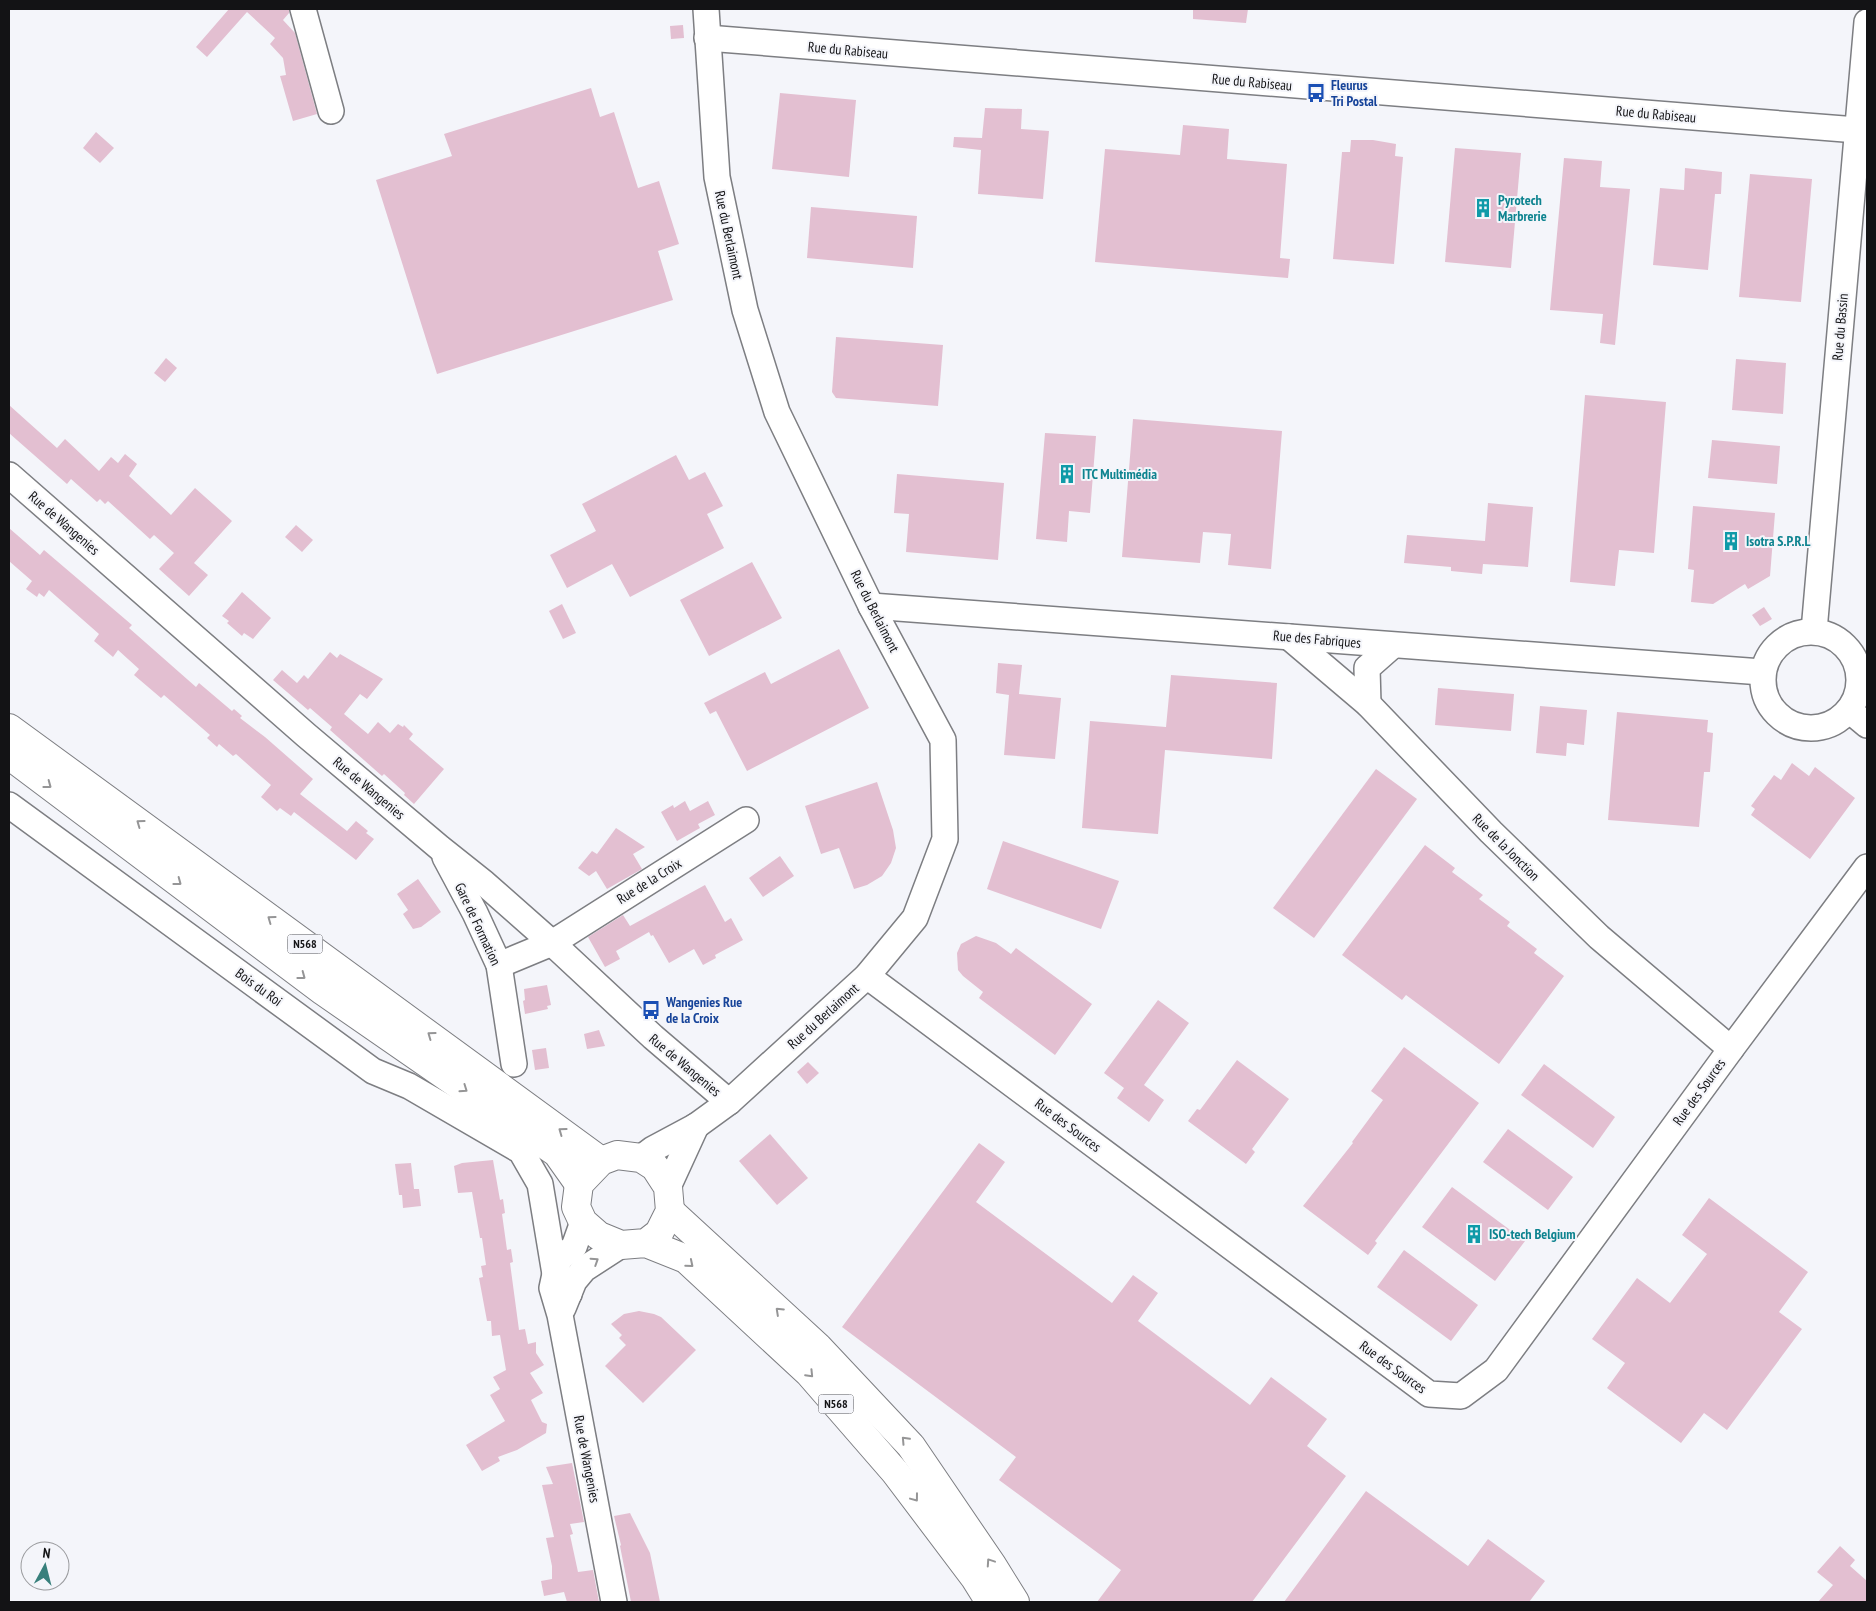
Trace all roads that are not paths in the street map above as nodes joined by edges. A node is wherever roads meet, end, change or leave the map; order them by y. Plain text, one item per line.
1 (303, 9) edge
2 (706, 9) edge
3 (1867, 22) edge
4 (708, 38) junction
5 (331, 111) dead end
6 (1857, 130) junction
7 (9, 475) edge
8 (871, 606) junction
9 (1814, 631) junction
10 (1289, 637) junction
11 (1392, 646) junction
12 (1762, 672) junction
13 (1368, 704) junction
14 (1858, 717) edge
15 (9, 728) edge
16 (9, 755) edge
17 (9, 804) edge
18 (746, 820) dead end
19 (440, 848) junction
20 (1867, 868) edge
21 (552, 943) junction
22 (499, 965) junction
23 (868, 976) junction
24 (1731, 1049) junction
25 (514, 1064) dead end
26 (729, 1102) junction
27 (696, 1126) junction
28 (521, 1151) joint
29 (641, 1158) junction
30 (601, 1160) junction
31 (580, 1184) junction
32 (669, 1199) junction
33 (583, 1222) junction
34 (634, 1244) junction
35 (561, 1294) junction
36 (614, 1602) edge
37 (990, 1602) edge
38 (1015, 1602) edge

1 - 5 street
2 - 4 street, Rue du Berlaimont
3 - 6 street, Rue du Bassin
4 - 6 street, Rue du Rabiseau
4 - 8 street, Rue du Berlaimont
6 - 9 street, Rue du Bassin
7 - 19 street, Rue de Wangenies
8 - 10 street, Rue des Fabriques
8 - 23 street, Rue du Berlaimont
9 - 12 street
9 - 14 street
10 - 11 street, Rue des Fabriques
10 - 13 street, Rue de la Jonction
11 - 12 street, Rue des Fabriques
11 - 13 street
12 - 14 street
13 - 24 street, Rue de la Jonction
30 -> 15 highway, N568
16 -> 31 highway, N568
17 - 28 street, Bois du Roi
18 - 21 street, Rue de la Croix
19 - 21 street, Rue de Wangenies
19 - 22 street, Gare de Formation
20 - 24 street, Rue des Sources
21 - 22 street, Rue de la Croix
21 - 26 street, Rue de Wangenies
22 - 25 street, Gare de Formation
23 - 24 street, Rue des Sources
23 - 26 street, Rue du Berlaimont
26 - 27 street, Rue du Berlaimont
27 - 29 street, Rue du Berlaimont
27 - 32 street, Rue du Berlaimont
28 - 35 street, Rue de Wangenies
29 - 30 highway
29 - 32 highway, N568
30 - 31 highway
31 - 33 highway
32 - 34 highway
38 -> 32 highway, N568
33 - 34 highway, N568
33 - 35 street
35 -> 34 street
34 -> 37 highway, N568
35 - 36 street, Rue de Wangenies

